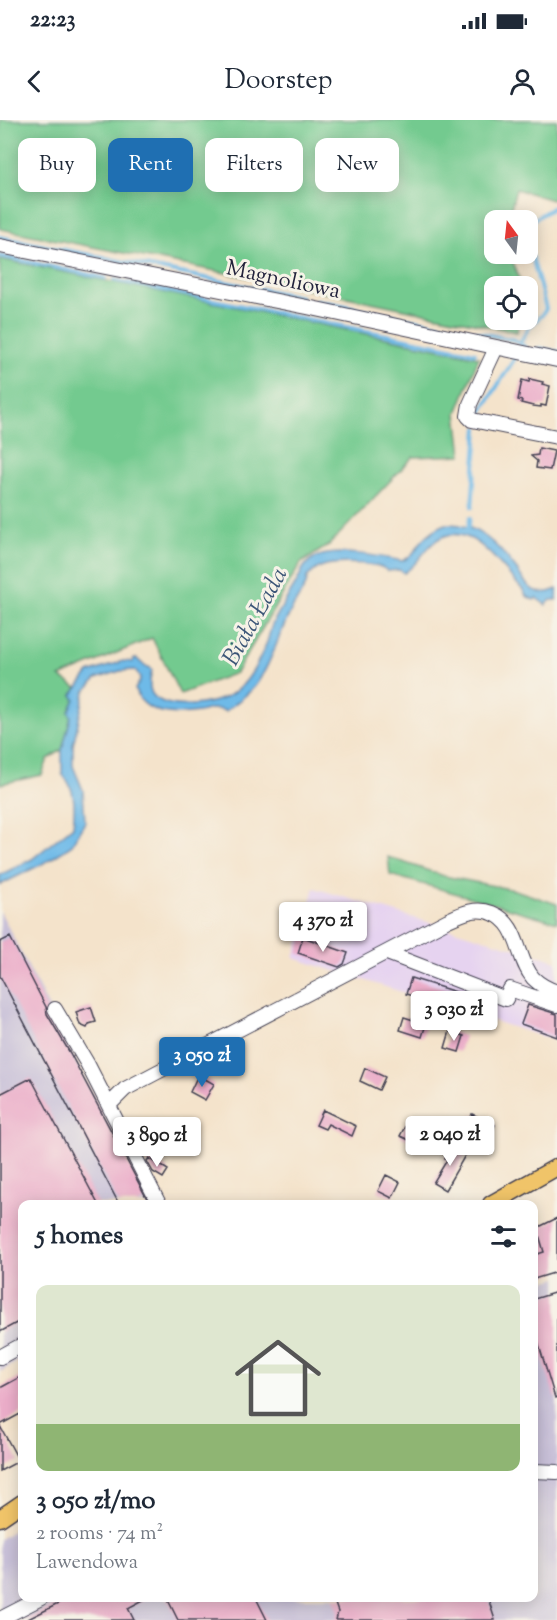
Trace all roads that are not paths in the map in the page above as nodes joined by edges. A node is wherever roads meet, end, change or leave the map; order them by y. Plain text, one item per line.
1 (0, 246) edge
2 (496, 348) junction
3 (557, 360) edge
4 (557, 437) edge
5 (387, 953) junction
6 (557, 992) edge
7 (557, 1005) edge
8 (54, 1009) dead end
9 (109, 1105) junction
10 (557, 1167) edge
11 (157, 1200) edge
12 (498, 1200) edge
13 (18, 1347) edge
14 (0, 1357) edge
15 (538, 1471) edge
16 (557, 1472) edge
17 (18, 1506) edge
18 (0, 1518) edge
19 (33, 1602) edge
20 (0, 1618) edge

1 - 2 street, Magnoliowa
2 - 3 street, Magnoliowa
2 - 4 street
5 - 6 street
5 - 7 street
5 - 9 street
8 - 9 street
9 - 11 street
10 - 12 main road
13 - 14 street
15 - 16 street
17 - 18 main road
19 - 20 street

